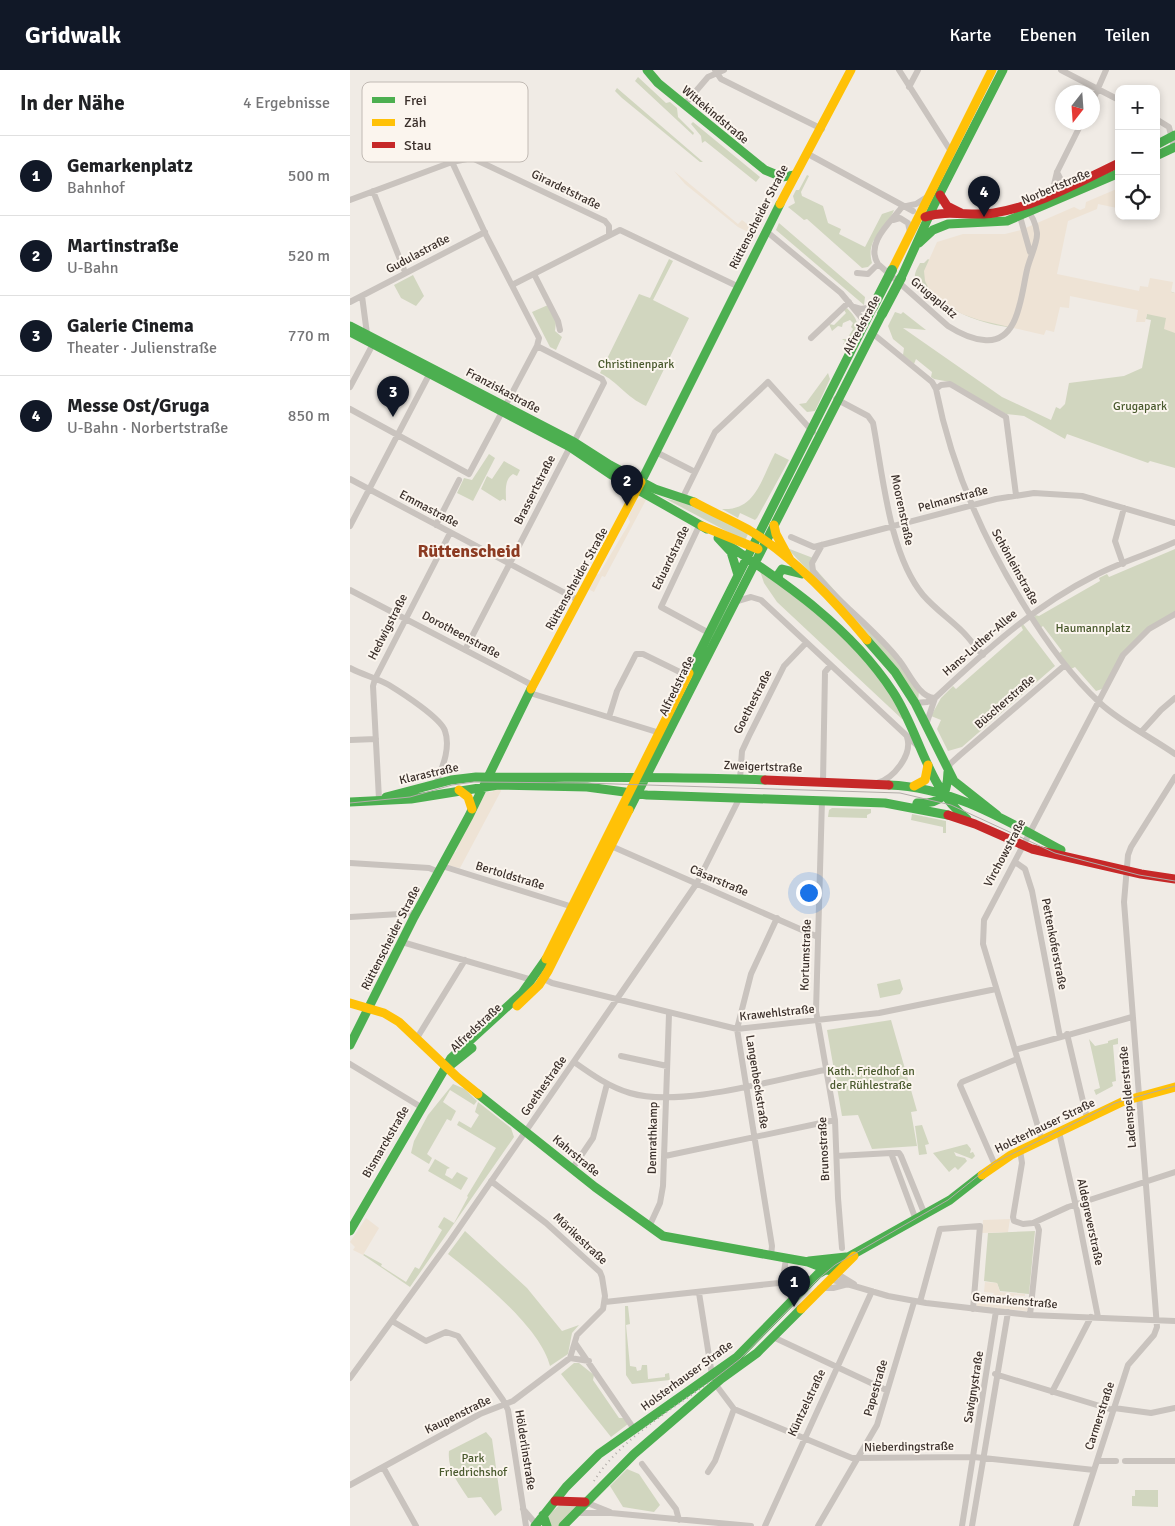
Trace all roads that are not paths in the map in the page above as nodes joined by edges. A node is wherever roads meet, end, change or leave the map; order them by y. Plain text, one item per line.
1 (647, 70) edge
2 (724, 70) edge
3 (851, 70) edge
4 (899, 70) edge
5 (918, 70) edge
6 (992, 70) edge
7 (1003, 70) edge
8 (1061, 70) edge
9 (1106, 70) edge
10 (716, 72) edge
11 (1089, 85) edge
12 (1099, 85) edge
13 (909, 87) junction
14 (1100, 90) edge
15 (1115, 98) edge
16 (684, 105) junction
17 (1160, 121) edge
18 (822, 129) junction
19 (1078, 130) edge
20 (1174, 142) edge
21 (1160, 144) edge
22 (951, 152) junction
23 (1160, 153) edge
24 (808, 154) junction
25 (956, 161) junction
26 (452, 162) joint
27 (483, 162) edge
28 (1115, 165) edge
29 (1057, 172) junction
30 (772, 174) junction
31 (795, 175) junction
32 (1115, 175) edge
33 (1068, 186) junction
34 (373, 191) junction
35 (1052, 193) junction
36 (940, 195) junction
37 (928, 196) junction
38 (783, 198) junction
39 (350, 200) edge
40 (902, 207) junction
41 (925, 210) junction
42 (1023, 211) junction
43 (963, 215) junction
44 (893, 220) junction
45 (768, 227) junction
46 (485, 232) junction
47 (910, 233) junction
48 (609, 235) junction
49 (919, 243) junction
50 (1030, 252) junction
51 (878, 264) junction
52 (405, 272) junction
53 (857, 273) dead end
54 (534, 274) junction
55 (512, 285) junction
56 (737, 286) junction
57 (362, 296) junction
58 (350, 302) edge
59 (852, 304) junction
60 (873, 306) junction
61 (865, 322) junction
62 (350, 326) edge
63 (560, 330) dead end
64 (350, 332) edge
65 (872, 333) junction
66 (367, 334) junction
67 (812, 338) dead end
68 (373, 344) junction
69 (537, 346) junction
70 (431, 371) junction
71 (350, 387) edge
72 (936, 389) junction
73 (834, 396) junction
74 (350, 409) edge
75 (503, 409) junction
76 (814, 433) junction
77 (397, 435) junction
78 (572, 444) junction
79 (656, 452) junction
80 (695, 472) junction
81 (350, 479) edge
82 (459, 480) dead end
83 (640, 486) junction
84 (369, 489) junction
85 (1016, 495) junction
86 (682, 499) junction
87 (972, 505) junction
88 (1124, 508) junction
89 (1175, 523) edge
90 (436, 525) junction
91 (701, 525) junction
92 (774, 525) junction
93 (350, 526) edge
94 (893, 526) junction
95 (450, 533) junction
96 (791, 537) dead end
97 (718, 538) junction
98 (762, 542) junction
99 (1175, 542) edge
100 (822, 545) junction
101 (751, 556) junction
102 (790, 560) junction
103 (510, 564) junction
104 (1123, 564) junction
105 (802, 574) junction
106 (738, 575) junction
107 (779, 580) junction
108 (350, 590) edge
109 (578, 600) junction
110 (734, 602) junction
111 (1175, 614) edge
112 (1030, 616) junction
113 (405, 618) junction
114 (709, 633) junction
115 (806, 643) junction
116 (465, 650) junction
117 (983, 655) junction
118 (1065, 665) junction
119 (830, 666) junction
120 (350, 668) edge
121 (688, 676) junction
122 (374, 679) junction
123 (532, 690) junction
124 (935, 698) junction
125 (1175, 698) edge
126 (1098, 702) junction
127 (915, 703) junction
128 (609, 717) junction
129 (926, 725) junction
130 (1142, 731) junction
131 (660, 733) junction
132 (907, 736) junction
133 (376, 738) junction
134 (350, 740) edge
135 (938, 750) junction
136 (907, 752) junction
137 (497, 754) junction
138 (1175, 754) edge
139 (926, 755) junction
140 (960, 755) junction
141 (947, 766) junction
142 (443, 769) junction
143 (897, 770) junction
144 (515, 776) junction
145 (1175, 777) edge
146 (642, 778) junction
147 (740, 779) junction
148 (451, 780) junction
149 (484, 781) junction
150 (823, 782) junction
151 (876, 783) junction
152 (436, 784) junction
153 (902, 784) junction
154 (914, 786) junction
155 (459, 790) junction
156 (634, 793) junction
157 (944, 794) junction
158 (740, 797) junction
159 (379, 800) junction
160 (822, 800) junction
161 (350, 802) edge
162 (903, 806) junction
163 (472, 809) junction
164 (997, 815) junction
165 (975, 824) junction
166 (1029, 833) junction
167 (1023, 845) junction
168 (611, 846) junction
169 (1074, 857) junction
170 (1015, 862) junction
171 (350, 863) edge
172 (440, 869) junction
173 (1126, 871) junction
174 (1175, 880) edge
175 (697, 884) junction
176 (573, 907) junction
177 (416, 914) junction
178 (350, 917) edge
179 (777, 918) junction
180 (818, 936) junction
181 (402, 942) junction
182 (465, 960) junction
183 (543, 974) junction
184 (532, 980) junction
185 (996, 990) junction
186 (616, 1000) junction
187 (350, 1002) edge
188 (369, 1008) junction
189 (669, 1014) junction
190 (1132, 1017) junction
191 (817, 1020) junction
192 (737, 1029) junction
193 (1067, 1034) junction
194 (1060, 1036) junction
195 (417, 1038) junction
196 (350, 1045) edge
197 (1014, 1050) junction
198 (621, 1056) dead end
199 (1017, 1059) junction
200 (574, 1062) junction
201 (350, 1064) edge
202 (667, 1066) junction
203 (447, 1068) junction
204 (825, 1070) junction
205 (607, 1084) junction
206 (746, 1086) junction
207 (1175, 1087) edge
208 (1139, 1096) junction
209 (665, 1098) junction
210 (421, 1108) junction
211 (1087, 1118) junction
212 (835, 1120) junction
213 (526, 1131) junction
214 (1059, 1132) junction
215 (754, 1136) junction
216 (1042, 1140) junction
217 (1020, 1150) junction
218 (891, 1153) junction
219 (665, 1156) junction
220 (837, 1156) junction
221 (995, 1164) junction
222 (572, 1169) junction
223 (1175, 1172) edge
224 (491, 1181) junction
225 (1147, 1182) junction
226 (1075, 1205) junction
227 (921, 1218) junction
228 (1036, 1222) junction
229 (646, 1224) junction
230 (350, 1231) edge
231 (844, 1252) junction
232 (858, 1253) junction
233 (771, 1256) junction
234 (786, 1259) junction
235 (803, 1262) junction
236 (828, 1274) junction
237 (852, 1285) junction
238 (820, 1288) junction
239 (872, 1291) junction
240 (699, 1293) junction
241 (605, 1302) junction
242 (917, 1302) junction
243 (974, 1309) junction
244 (996, 1311) junction
245 (1008, 1312) junction
246 (1030, 1314) junction
247 (1094, 1317) junction
248 (1175, 1320) edge
249 (392, 1321) junction
250 (1158, 1321) junction
251 (773, 1337) junction
252 (575, 1343) junction
253 (570, 1358) junction
254 (588, 1361) junction
255 (836, 1368) junction
256 (988, 1372) junction
257 (997, 1374) junction
258 (350, 1378) edge
259 (714, 1380) junction
260 (886, 1390) junction
261 (1052, 1392) junction
262 (506, 1405) junction
263 (1175, 1408) edge
264 (734, 1409) junction
265 (1114, 1409) junction
266 (634, 1429) junction
267 (804, 1438) junction
268 (974, 1457) junction
269 (983, 1458) junction
270 (857, 1459) junction
271 (1097, 1461) junction
272 (1116, 1461) dead end
273 (1125, 1461) dead end
274 (1175, 1462) edge
275 (642, 1464) dead end
276 (383, 1466) junction
277 (1094, 1470) junction
278 (708, 1472) dead end
279 (350, 1484) edge
280 (555, 1501) junction
281 (584, 1502) junction
282 (522, 1508) junction
283 (611, 1513) junction
284 (574, 1514) junction
285 (543, 1515) junction
286 (679, 1520) junction
287 (534, 1525) edge
288 (416, 1526) edge
289 (547, 1526) edge
290 (563, 1526) edge
291 (751, 1526) edge
292 (765, 1526) edge
293 (818, 1526) edge
294 (962, 1526) edge
295 (972, 1526) edge
296 (1076, 1526) edge

1 - 16 main road, Wittekindstraße
2 - 10 street
3 - 18 main road, Rüttenscheider Straße
4 - 13 street
5 - 13 street
6 - 22 main road, Alfredstraße
7 - 25 main road, Alfredstraße
8 - 11 street
9 - 12 street
10 - 16 street
10 - 18 street
13 - 22 street
14 - 15 street
16 - 30 main road, Wittekindstraße
17 - 20 street
18 - 24 main road, Rüttenscheider Straße
19 - 29 street
20 - 21 main road
20 - 23 main road
22 - 25 street
22 - 37 main road, Alfredstraße
24 - 31 main road, Rüttenscheider Straße
24 - 40 street
25 - 36 main road, Alfredstraße
26 - 34 street, Girardetstraße
26 - 46 street
27 - 48 street, Girardetstraße
28 - 33 main road, Norbertstraße
29 - 33 street
29 - 35 street
30 - 31 main road, Wittekindstraße
30 - 38 main road
31 - 38 main road, Rüttenscheider Straße
32 - 42 main road, Norbertstraße
33 - 35 main road, Norbertstraße
34 - 39 street, Girardetstraße
34 - 52 street
35 - 42 main road, Norbertstraße
36 - 41 main road, Alfredstraße
36 - 43 main road
37 - 40 street
37 - 41 main road, Alfredstraße
38 - 45 main road, Rüttenscheider Straße
40 - 41 street
40 - 44 street
41 - 43 main road, Norbertstraße
41 - 44 street
41 - 47 main road, Alfredstraße
41 - 49 main road, Alfredstraße
42 - 43 main road, Norbertstraße
42 - 49 main road, Norbertstraße
42 - 50 street
42 - 50 street
44 - 47 street
44 - 51 street
45 - 56 main road, Rüttenscheider Straße
45 - 59 street
46 - 52 street, Gudulastraße
46 - 55 street
47 - 60 main road, Alfredstraße, bridge
48 - 54 street
48 - 56 street
49 - 65 main road, Alfredstraße, bridge
50 - 51 street, Grugaplatz
51 - 53 street
52 - 57 street, Gudulastraße
54 - 55 street
54 - 63 street
55 - 69 street
56 - 79 main road, Rüttenscheider Straße
57 - 58 street, Gudulastraße
57 - 66 street
59 - 60 street
59 - 61 street
59 - 67 street
60 - 61 main road, Alfredstraße
61 - 73 main road, Alfredstraße
62 - 66 main road, Franziskastraße
64 - 68 main road, Franziskastraße
65 - 72 street
65 - 73 main road, Alfredstraße
66 - 68 street
66 - 70 main road, Franziskastraße
68 - 70 main road, Franziskastraße
68 - 71 street
69 - 75 street
69 - 78 street, Brassertstraße
70 - 75 main road, Franziskastraße
70 - 77 street
72 - 85 street
72 - 87 street, Schönleinstraße
73 - 76 main road, Alfredstraße
73 - 94 street, Moorenstraße
74 - 77 street
75 - 77 street
75 - 78 main road, Franziskastraße
76 - 80 street
76 - 92 main road, Alfredstraße
76 - 98 main road, Alfredstraße
77 - 84 street
78 - 83 main road, Franziskastraße
78 - 103 street, Brassertstraße
79 - 80 street
79 - 83 main road, Rüttenscheider Straße
80 - 86 street
81 - 84 street, Emmastraße
82 - 90 street
83 - 86 main road
83 - 91 main road
83 - 109 main road, Rüttenscheider Straße
84 - 90 street, Emmastraße
84 - 93 street
85 - 87 street, Pelmanstraße
85 - 88 street, Pelmanstraße
86 - 98 main road
87 - 94 street, Pelmanstraße
87 - 112 street, Schönleinstraße
88 - 89 street, Pelmanstraße
88 - 104 street
90 - 95 street, Emmastraße
91 - 97 main road
91 - 101 main road
91 - 114 street, Eduardstraße
92 - 98 main road, Alfredstraße
92 - 102 main road
94 - 100 street, Pelmanstraße
94 - 117 street, Moorenstraße
95 - 103 street, Emmastraße
95 - 113 street, Hedwigstraße
96 - 100 street, Pelmanstraße
97 - 101 main road
97 - 106 main road
98 - 101 main road, Alfredstraße
98 - 101 main road, Alfredstraße
98 - 102 main road
99 - 104 street, Hans-Luther-Allee
100 - 124 street
101 - 106 main road, Alfredstraße
101 - 107 main road
101 - 110 main road, Alfredstraße
102 - 105 main road
103 - 109 street, Emmastraße
103 - 116 street, Brassertstraße
104 - 112 street, Hans-Luther-Allee
105 - 107 main road
105 - 127 main road
106 - 114 main road, Alfredstraße
107 - 139 main road
108 - 113 street, Dorotheenstraße
109 - 123 main road, Rüttenscheider Straße
110 - 115 street
110 - 146 main road, Alfredstraße
111 - 126 street, Virchowstraße
112 - 117 street, Hans-Luther-Allee
112 - 118 street, Schönleinstraße
113 - 116 street, Dorotheenstraße
113 - 122 street, Hedwigstraße
114 - 121 main road, Alfredstraße
115 - 119 street
115 - 147 street, Goethestraße
116 - 123 street, Dorotheenstraße
117 - 124 street, Hans-Luther-Allee
118 - 126 street, Schönleinstraße
118 - 140 street, Büscherstraße
119 - 132 street
119 - 150 street
120 - 122 street
121 - 128 street
121 - 131 main road, Alfredstraße
122 - 133 street, Hedwigstraße
122 - 142 street
123 - 128 street, Dorotheenstraße
123 - 137 main road, Rüttenscheider Straße
124 - 127 street, Hans-Luther-Allee
124 - 129 street, Hans-Luther-Allee
125 - 130 street
126 - 130 street, Schönleinstraße
126 - 166 street, Virchowstraße
127 - 129 main road
128 - 131 street, Dorotheenstraße
129 - 135 main road
130 - 138 street, Schönleinstraße
131 - 146 main road, Alfredstraße
132 - 136 street
132 - 139 street
133 - 134 street
133 - 159 street, Hedwigstraße
135 - 140 street
135 - 141 main road
136 - 139 street
136 - 143 street
137 - 144 main road
137 - 149 main road, Rüttenscheider Straße
139 - 141 main road
139 - 154 main road
139 - 157 main road
140 - 141 street, Büscherstraße
141 - 157 main road
141 - 164 main road
142 - 148 street
142 - 152 street
143 - 151 street
143 - 153 street
144 - 146 main road, Zweigertstraße
144 - 149 main road, Zweigertstraße
145 - 173 street, Ladenspelderstraße
146 - 147 main road, Zweigertstraße
146 - 156 main road, Alfredstraße
147 - 150 main road, Zweigertstraße
148 - 149 main road, Klarastraße
148 - 152 main road, Klarastraße
149 - 155 main road, Klarastraße
149 - 156 main road
149 - 163 main road, Rüttenscheider Straße
150 - 151 main road, Zweigertstraße
151 - 153 main road, Zweigertstraße
152 - 159 main road, Klarastraße
153 - 154 main road, Zweigertstraße
154 - 157 main road, Zweigertstraße
155 - 159 main road, Klarastraße
155 - 163 main road
156 - 158 main road
156 - 168 main road, Alfredstraße
156 - 176 main road, Alfredstraße
157 - 162 main road
157 - 164 main road, Zweigertstraße
157 - 165 main road
158 - 160 main road
158 - 175 street, Goethestraße
159 - 161 main road, Klarastraße
160 - 162 main road
160 - 180 street, Kortumstraße
162 - 165 main road
163 - 172 main road, Rüttenscheider Straße
164 - 166 main road, Zweigertstraße
165 - 167 main road
166 - 167 street, Virchowstraße
166 - 169 main road, Zweigertstraße
167 - 169 main road
167 - 170 street, Virchowstraße
168 - 175 street, Cäsarstraße
168 - 183 main road, Alfredstraße
169 - 173 main road
170 - 185 street, Virchowstraße
170 - 194 street, Pettenkoferstraße
171 - 172 street, Bertoldstraße
172 - 176 street, Bertoldstraße
172 - 177 main road, Rüttenscheider Straße
173 - 174 main road
173 - 190 street, Ladenspelderstraße
175 - 179 street, Cäsarstraße
175 - 186 street, Goethestraße
176 - 183 main road, Alfredstraße
177 - 178 street
177 - 181 main road, Rüttenscheider Straße
179 - 180 street, Cäsarstraße
179 - 192 street, Langenbeckstraße
180 - 191 street, Kortumstraße
181 - 182 street
181 - 188 main road, Rüttenscheider Straße
182 - 184 street
182 - 195 street
183 - 184 main road, Alfredstraße
183 - 186 street, Krawehlstraße
183 - 203 main road, Alfredstraße
184 - 203 main road, Alfredstraße
185 - 191 street, Krawehlstraße
185 - 197 street, Virchowstraße
186 - 189 street, Krawehlstraße
186 - 200 street, Goethestraße
187 - 188 main road, Kahrstraße
188 - 195 main road, Kahrstraße
188 - 196 main road, Rüttenscheider Straße
189 - 192 street, Krawehlstraße
189 - 202 street, Demrathkamp
190 - 193 street
190 - 208 street, Ladenspelderstraße
191 - 192 street, Krawehlstraße
191 - 204 street, Brunostraße
192 - 206 street, Langenbeckstraße
193 - 194 street
193 - 211 street
194 - 197 street
195 - 203 main road, Kahrstraße
197 - 199 street, Virchowstraße
198 - 202 street
199 - 216 street, Virchowstraße
199 - 221 street
200 - 205 street
200 - 213 street, Goethestraße
201 - 210 street
202 - 209 street, Demrathkamp
203 - 210 main road, Bismarckstraße
203 - 213 main road, Kahrstraße
204 - 206 street
204 - 212 street, Brunostraße
205 - 209 street
205 - 222 street
206 - 209 street
206 - 215 street, Langenbeckstraße
207 - 208 main road, Holsterhauser Straße
208 - 211 main road, Holsterhauser Straße
208 - 225 street, Ladenspelderstraße
209 - 219 street, Demrathkamp
210 - 230 main road, Bismarckstraße
211 - 214 main road, Holsterhauser Straße
212 - 215 street
212 - 220 street, Brunostraße
213 - 222 main road, Kahrstraße
213 - 224 street, Goethestraße
214 - 216 main road, Holsterhauser Straße
214 - 226 street, Aldegreverstraße
215 - 219 street
215 - 233 street, Langenbeckstraße
216 - 217 main road, Holsterhauser Straße
217 - 221 main road, Holsterhauser Straße
217 - 228 street
218 - 220 street
218 - 227 street
218 - 227 street
219 - 229 street, Demrathkamp
220 - 231 street, Brunostraße
221 - 227 main road, Holsterhauser Straße
222 - 229 main road, Kahrstraße
223 - 225 street
224 - 241 street, Mörikestraße
224 - 249 street, Goethestraße
225 - 226 street
225 - 250 street, Ladenspelderstraße
226 - 228 street
226 - 247 street, Aldegreverstraße
227 - 232 main road, Holsterhauser Straße
228 - 246 street
229 - 233 main road, Kahrstraße
231 - 232 main road, Holsterhauser Straße
231 - 235 main road
231 - 236 main road, Holsterhauser Straße
232 - 236 main road, Holsterhauser Straße
233 - 234 main road, Kahrstraße
234 - 235 main road, Kahrstraße
234 - 240 street
235 - 236 main road, Kahrstraße
236 - 237 street, Gemarkenstraße
236 - 238 main road, Holsterhauser Straße
236 - 259 main road, Holsterhauser Straße
237 - 238 street, Gemarkenstraße
237 - 239 street, Gemarkenstraße
238 - 251 main road, Holsterhauser Straße
239 - 242 street, Gemarkenstraße
239 - 255 street, Küntzelstraße
240 - 241 street
240 - 259 street
241 - 252 street
242 - 243 street, Gemarkenstraße
242 - 243 street, Papestraße
242 - 260 street, Papestraße
243 - 244 street, Gemarkenstraße
244 - 245 street, Gemarkenstraße
244 - 256 street, Savignystraße
245 - 246 street, Gemarkenstraße
245 - 257 street, Savignystraße
246 - 247 street, Gemarkenstraße
247 - 250 street, Gemarkenstraße
247 - 261 street
248 - 250 street, Gemarkenstraße
249 - 258 street, Goethestraße
249 - 262 street, Hölderlinstraße
250 - 265 street, Carmerstraße
251 - 255 street
251 - 259 main road, Holsterhauser Straße
252 - 253 street
252 - 254 street
253 - 254 street
253 - 262 street, Kaupenstraße
254 - 266 street
255 - 260 street
255 - 267 street, Küntzelstraße
256 - 257 street
256 - 268 street, Savignystraße
257 - 261 street
257 - 269 street, Savignystraße
259 - 264 street
259 - 266 main road, Holsterhauser Straße
259 - 281 main road, Holsterhauser Straße
260 - 270 street, Papestraße
261 - 265 street
262 - 276 street, Kaupenstraße
262 - 282 street, Hölderlinstraße
263 - 265 street
264 - 267 street, Nieberdingstraße
264 - 278 street
265 - 271 street, Carmerstraße
266 - 280 main road, Holsterhauser Straße
267 - 270 street, Nieberdingstraße
267 - 292 street, Küntzelstraße
268 - 269 street, Nieberdingstraße
268 - 270 street, Nieberdingstraße
268 - 294 street, Savignystraße
269 - 277 street, Nieberdingstraße
269 - 295 street, Savignystraße
270 - 293 street, Papestraße
271 - 272 street
271 - 277 street, Carmerstraße
273 - 274 street
275 - 286 street
276 - 279 street, Kaupenstraße
276 - 288 street
277 - 296 street, Carmerstraße
280 - 281 main road
280 - 285 main road, Holsterhauser Straße
281 - 283 street
281 - 284 main road, Holsterhauser Straße
282 - 287 street, Hölderlinstraße
282 - 287 street, Hölderlinstraße
283 - 284 street
283 - 286 street
284 - 290 main road, Holsterhauser Straße
285 - 287 main road, Holsterhauser Straße
285 - 289 main road
286 - 291 street

